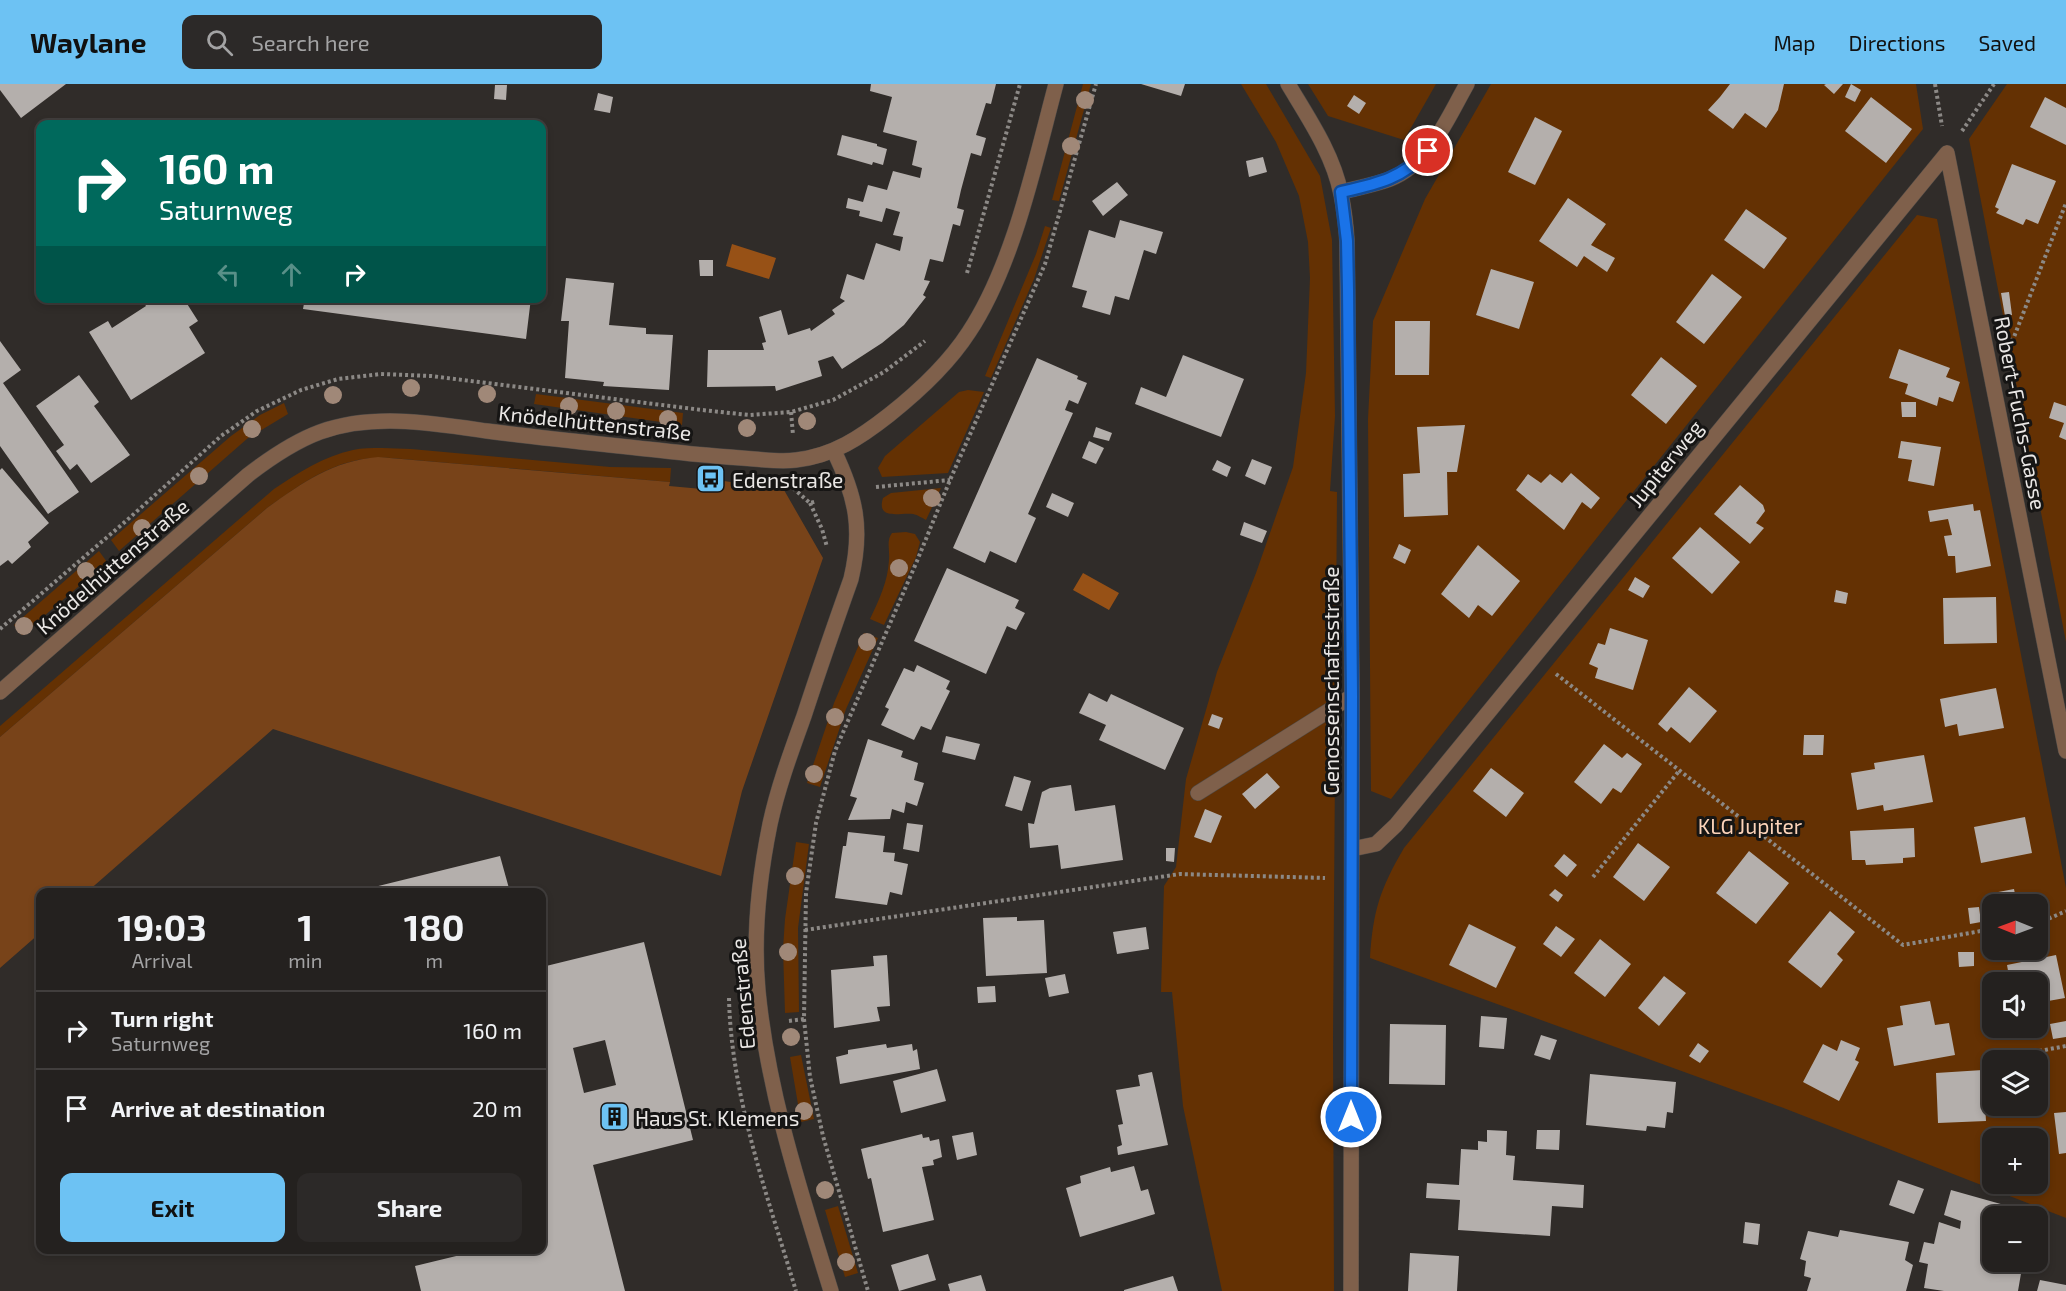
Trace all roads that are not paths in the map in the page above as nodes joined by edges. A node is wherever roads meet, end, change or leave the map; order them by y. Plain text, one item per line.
1 (1056, 84) edge
2 (1288, 84) edge
3 (1467, 84) edge
4 (1947, 153) joint
5 (1341, 192) junction
6 (834, 451) junction
7 (0, 692) edge
8 (1352, 696) junction
9 (2066, 751) edge
10 (1198, 793) dead end
11 (1352, 849) junction
12 (831, 1291) edge
13 (1351, 1291) edge

1 - 6 street, Knödelhüttenstraße
2 - 5 street, Genossenschaftsstraße
3 - 5 street
4 - 9 street, Robert-Fuchs-Gasse
4 - 11 street, Jupiterweg
5 - 8 street, Genossenschaftsstraße
6 - 7 street, Knödelhüttenstraße
6 - 12 street, Edenstraße
8 - 10 street
8 - 11 street, Genossenschaftsstraße
11 - 13 street, Genossenschaftsstraße

